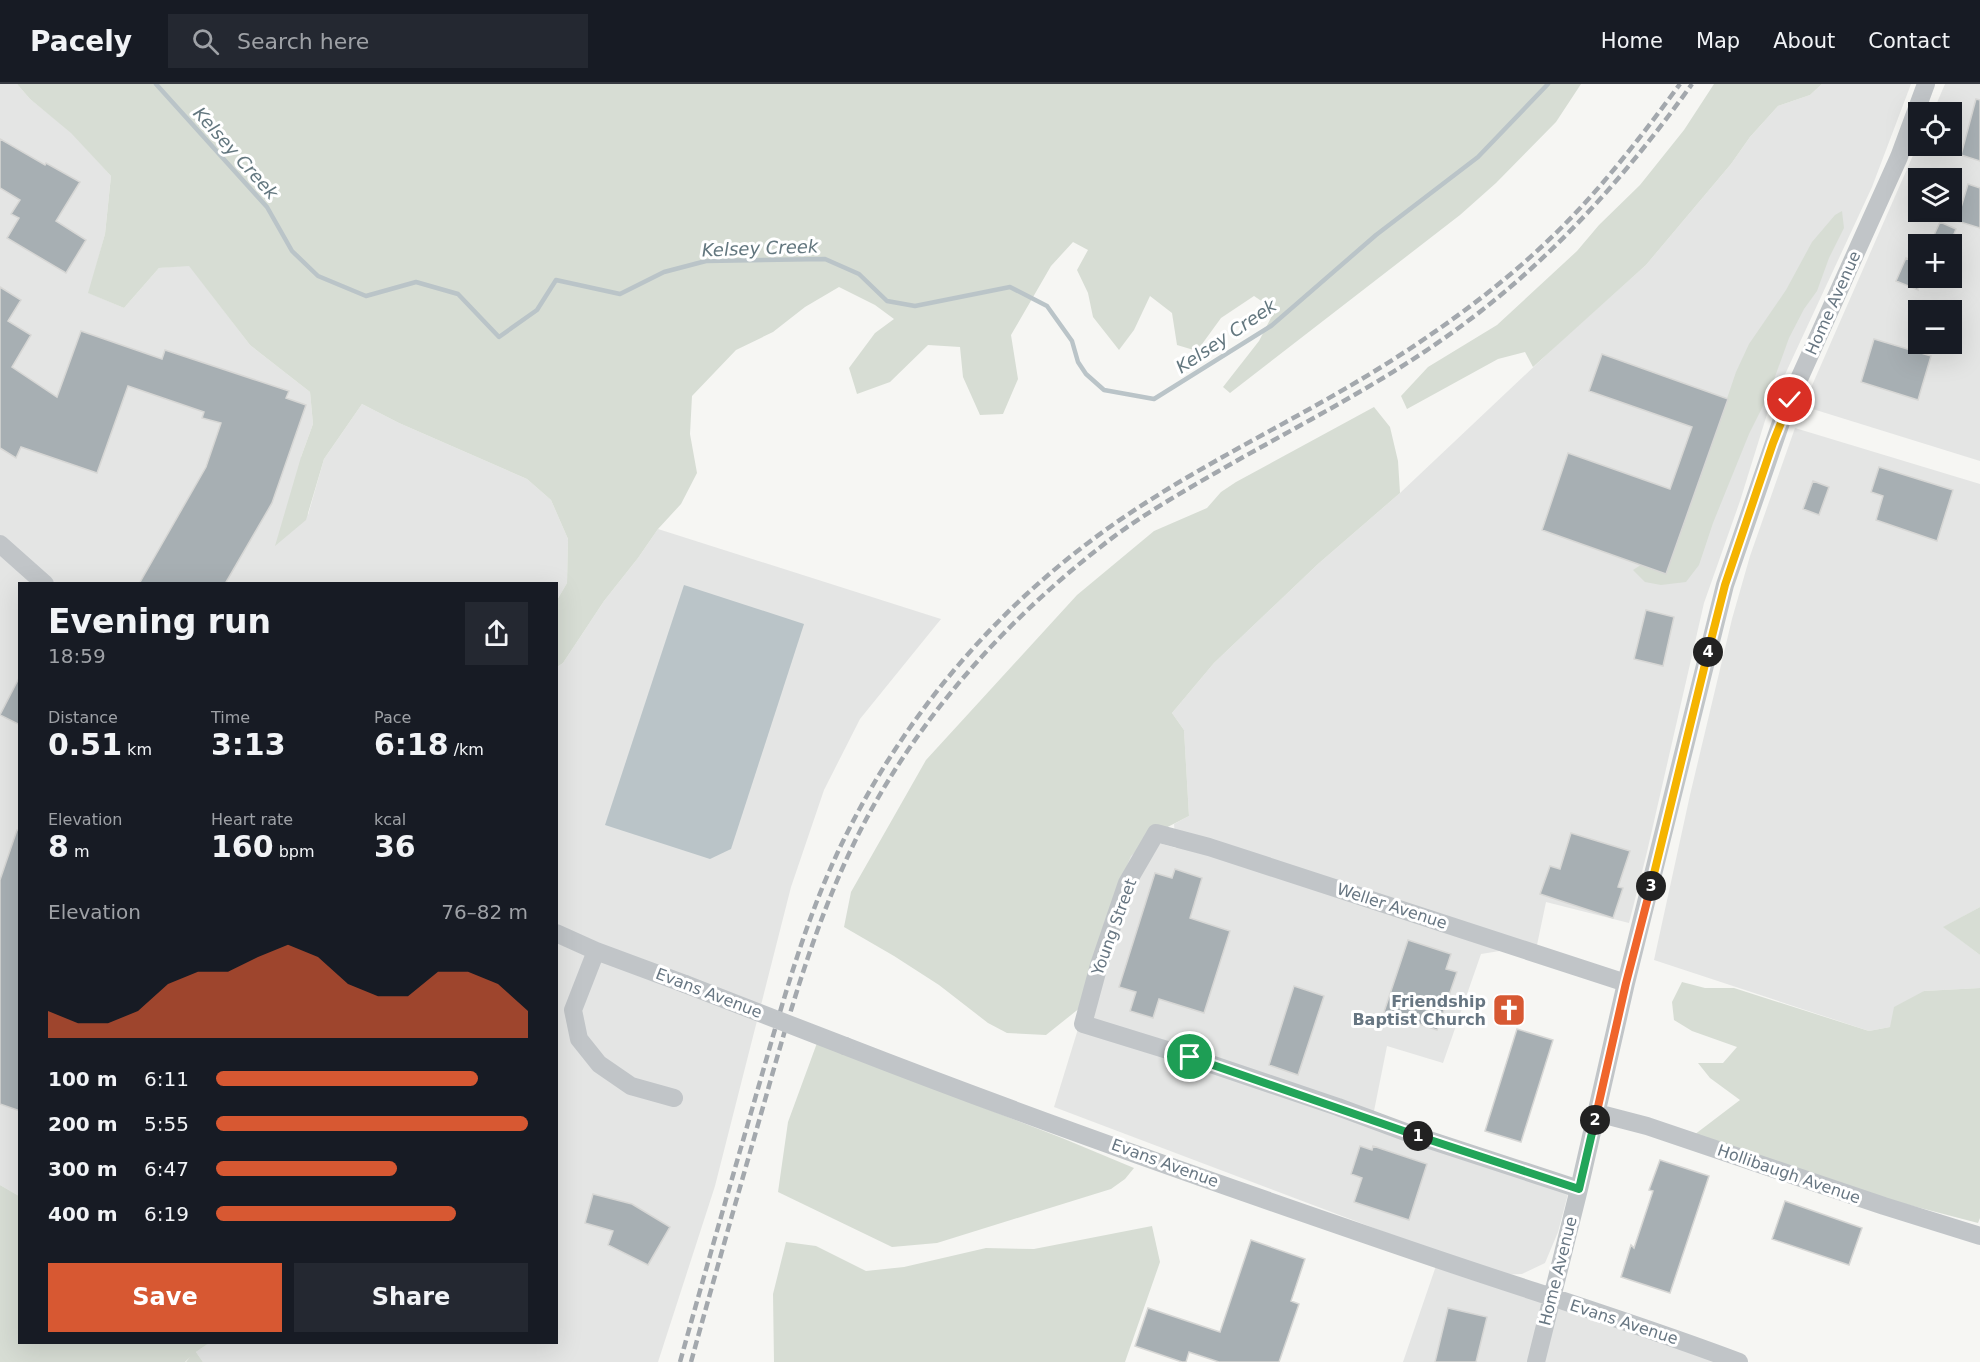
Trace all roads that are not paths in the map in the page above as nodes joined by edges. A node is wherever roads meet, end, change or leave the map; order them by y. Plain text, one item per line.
1 (1926, 84) edge
2 (0, 544) edge
3 (43, 582) edge
4 (1156, 833) joint
5 (558, 934) edge
6 (596, 951) junction
7 (1626, 983) junction
8 (674, 1098) dead end
9 (1597, 1113) junction
10 (1579, 1189) junction
11 (1980, 1236) edge
12 (1551, 1297) junction
13 (1536, 1362) edge
14 (1739, 1362) edge

1 - 7 street, Home Avenue
2 - 3 street
4 - 7 street, Weller Avenue
4 - 10 street, Young Street
5 - 6 street, Evans Avenue
6 - 8 street
6 - 12 street, Evans Avenue, bridge
7 - 9 street, Home Avenue
9 - 10 street, Home Avenue
9 - 11 street, Hollibaugh Avenue
10 - 12 street, Home Avenue
12 - 13 street, Home Avenue
12 - 14 street, Evans Avenue

